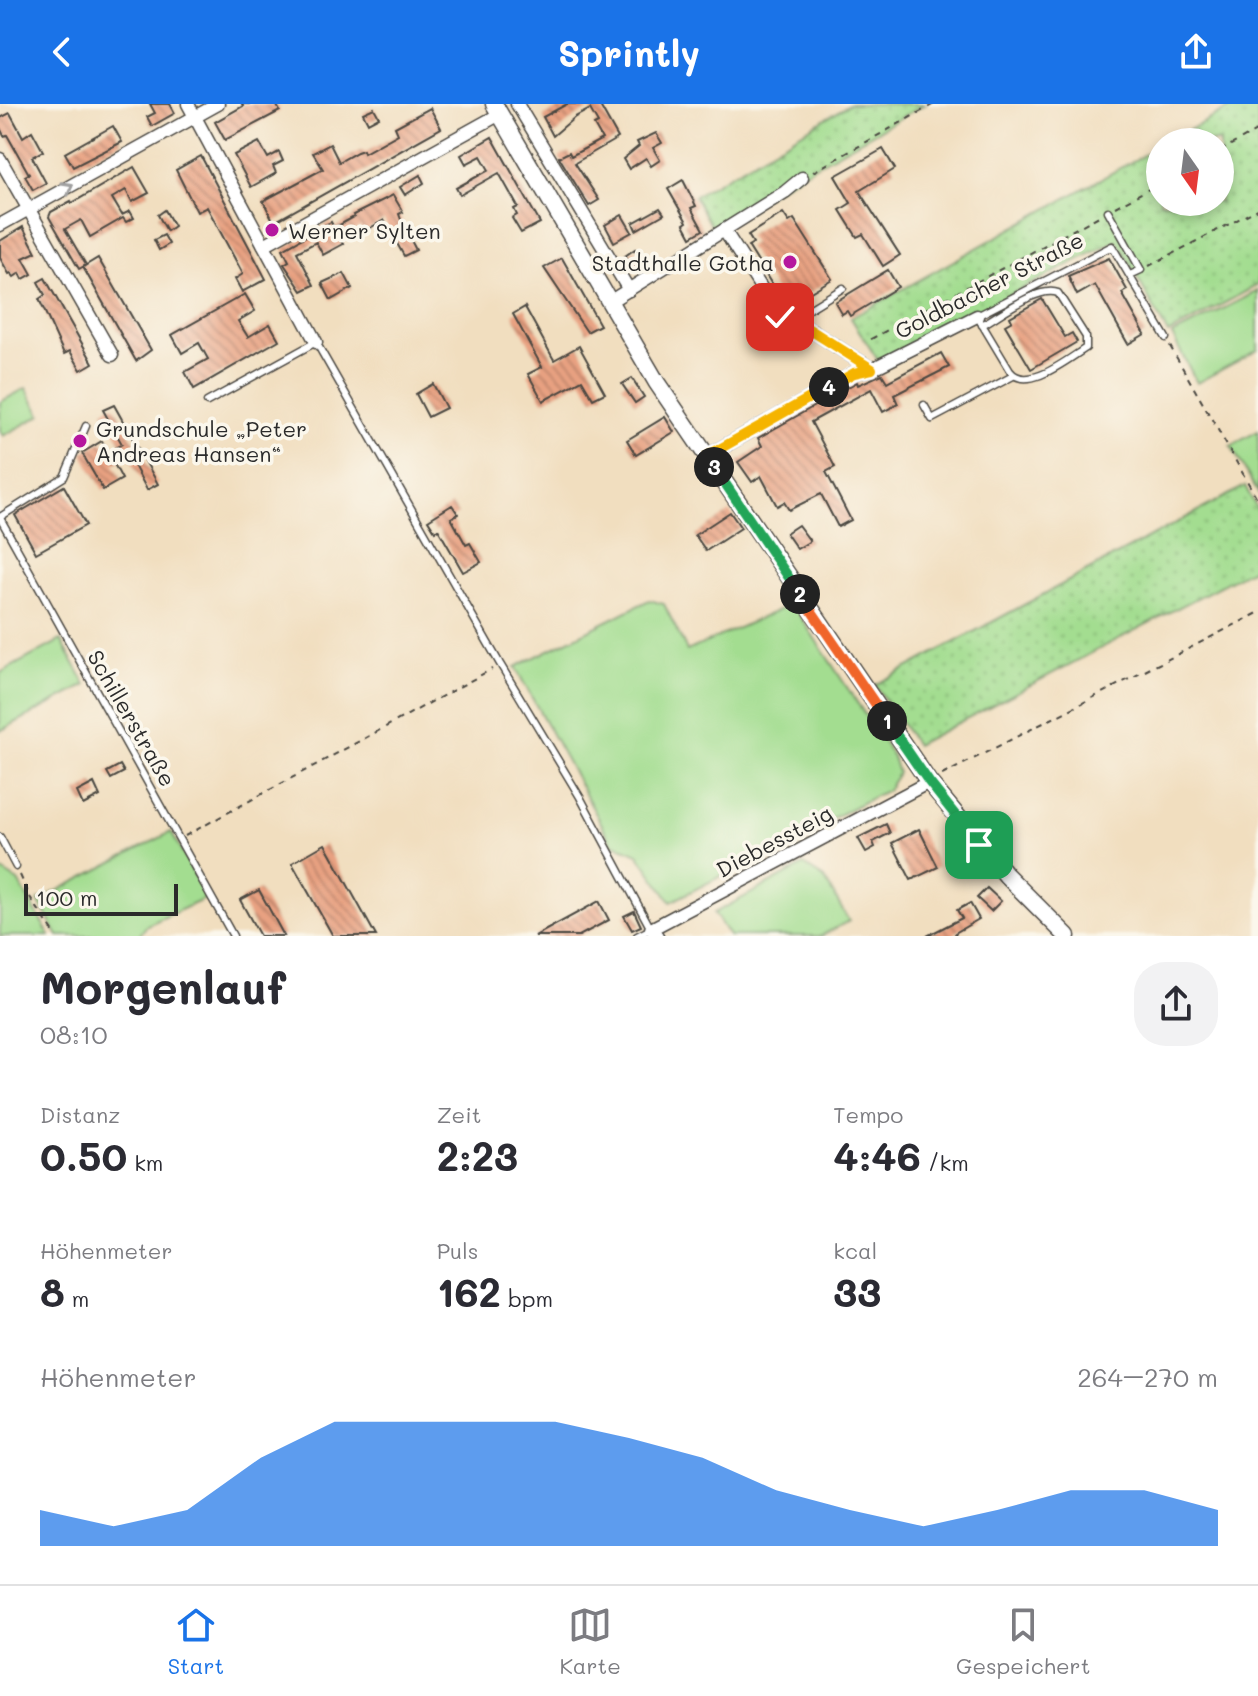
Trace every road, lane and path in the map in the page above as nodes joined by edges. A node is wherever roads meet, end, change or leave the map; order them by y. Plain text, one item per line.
1 (188, 104) edge
2 (218, 104) edge
3 (934, 104) edge
4 (522, 106) edge
5 (497, 109) edge
6 (195, 117) junction
7 (1258, 130) edge
8 (1234, 143) edge
9 (0, 159) edge
10 (802, 178) joint
11 (1146, 191) edge
12 (1258, 209) edge
13 (28, 210) junction
14 (1108, 211) junction
15 (0, 225) edge
16 (724, 230) junction
17 (264, 245) junction
18 (1141, 270) junction
19 (1130, 275) junction
20 (843, 288) dead end
21 (629, 290) junction
22 (609, 302) junction
23 (793, 319) junction
24 (980, 320) junction
25 (1166, 338) joint
26 (871, 339) dead end
27 (316, 342) junction
28 (112, 355) dead end
29 (872, 369) junction
30 (1013, 376) junction
31 (207, 402) dead end
32 (924, 405) dead end
33 (86, 426) dead end
34 (707, 456) junction
35 (1258, 500) edge
36 (0, 517) edge
37 (1258, 613) edge
38 (500, 664) junction
39 (929, 782) junction
40 (0, 837) edge
41 (180, 838) junction
42 (16, 867) joint
43 (654, 932) edge
44 (56, 936) edge
45 (233, 936) edge
46 (637, 936) edge
47 (1067, 936) edge

1 - 6 street
2 - 6 street
3 - 10 path
4 - 21 street
5 - 17 street
5 - 22 main road
13 -> 6 street
6 - 17 street
7 - 8 path
9 - 13 street
10 - 16 street
11 - 14 path
12 - 18 path
13 - 15 street
13 - 28 street
14 - 18 lane
14 - 26 path
16 - 21 street
16 - 23 street
17 - 27 street
18 - 19 lane
19 - 24 lane, Goldbacher Straße
19 - 25 lane, Goldbacher Straße
20 - 23 lane
21 - 22 street
22 - 34 main road
23 - 29 street
24 - 29 street, Goldbacher Straße
24 - 30 lane
24 - 30 lane
25 - 35 path
27 - 31 lane
27 - 38 lane
29 - 34 street, Goldbacher Straße
30 - 32 lane
33 - 36 lane
34 - 39 main road
36 - 41 lane, Schillerstraße
37 - 39 path
38 - 41 path
38 - 43 lane
39 - 43 street, Diebessteig
39 - 47 main road
40 - 42 lane
41 - 45 lane, Schillerstraße
42 - 44 path
43 - 46 lane, Diebessteig

